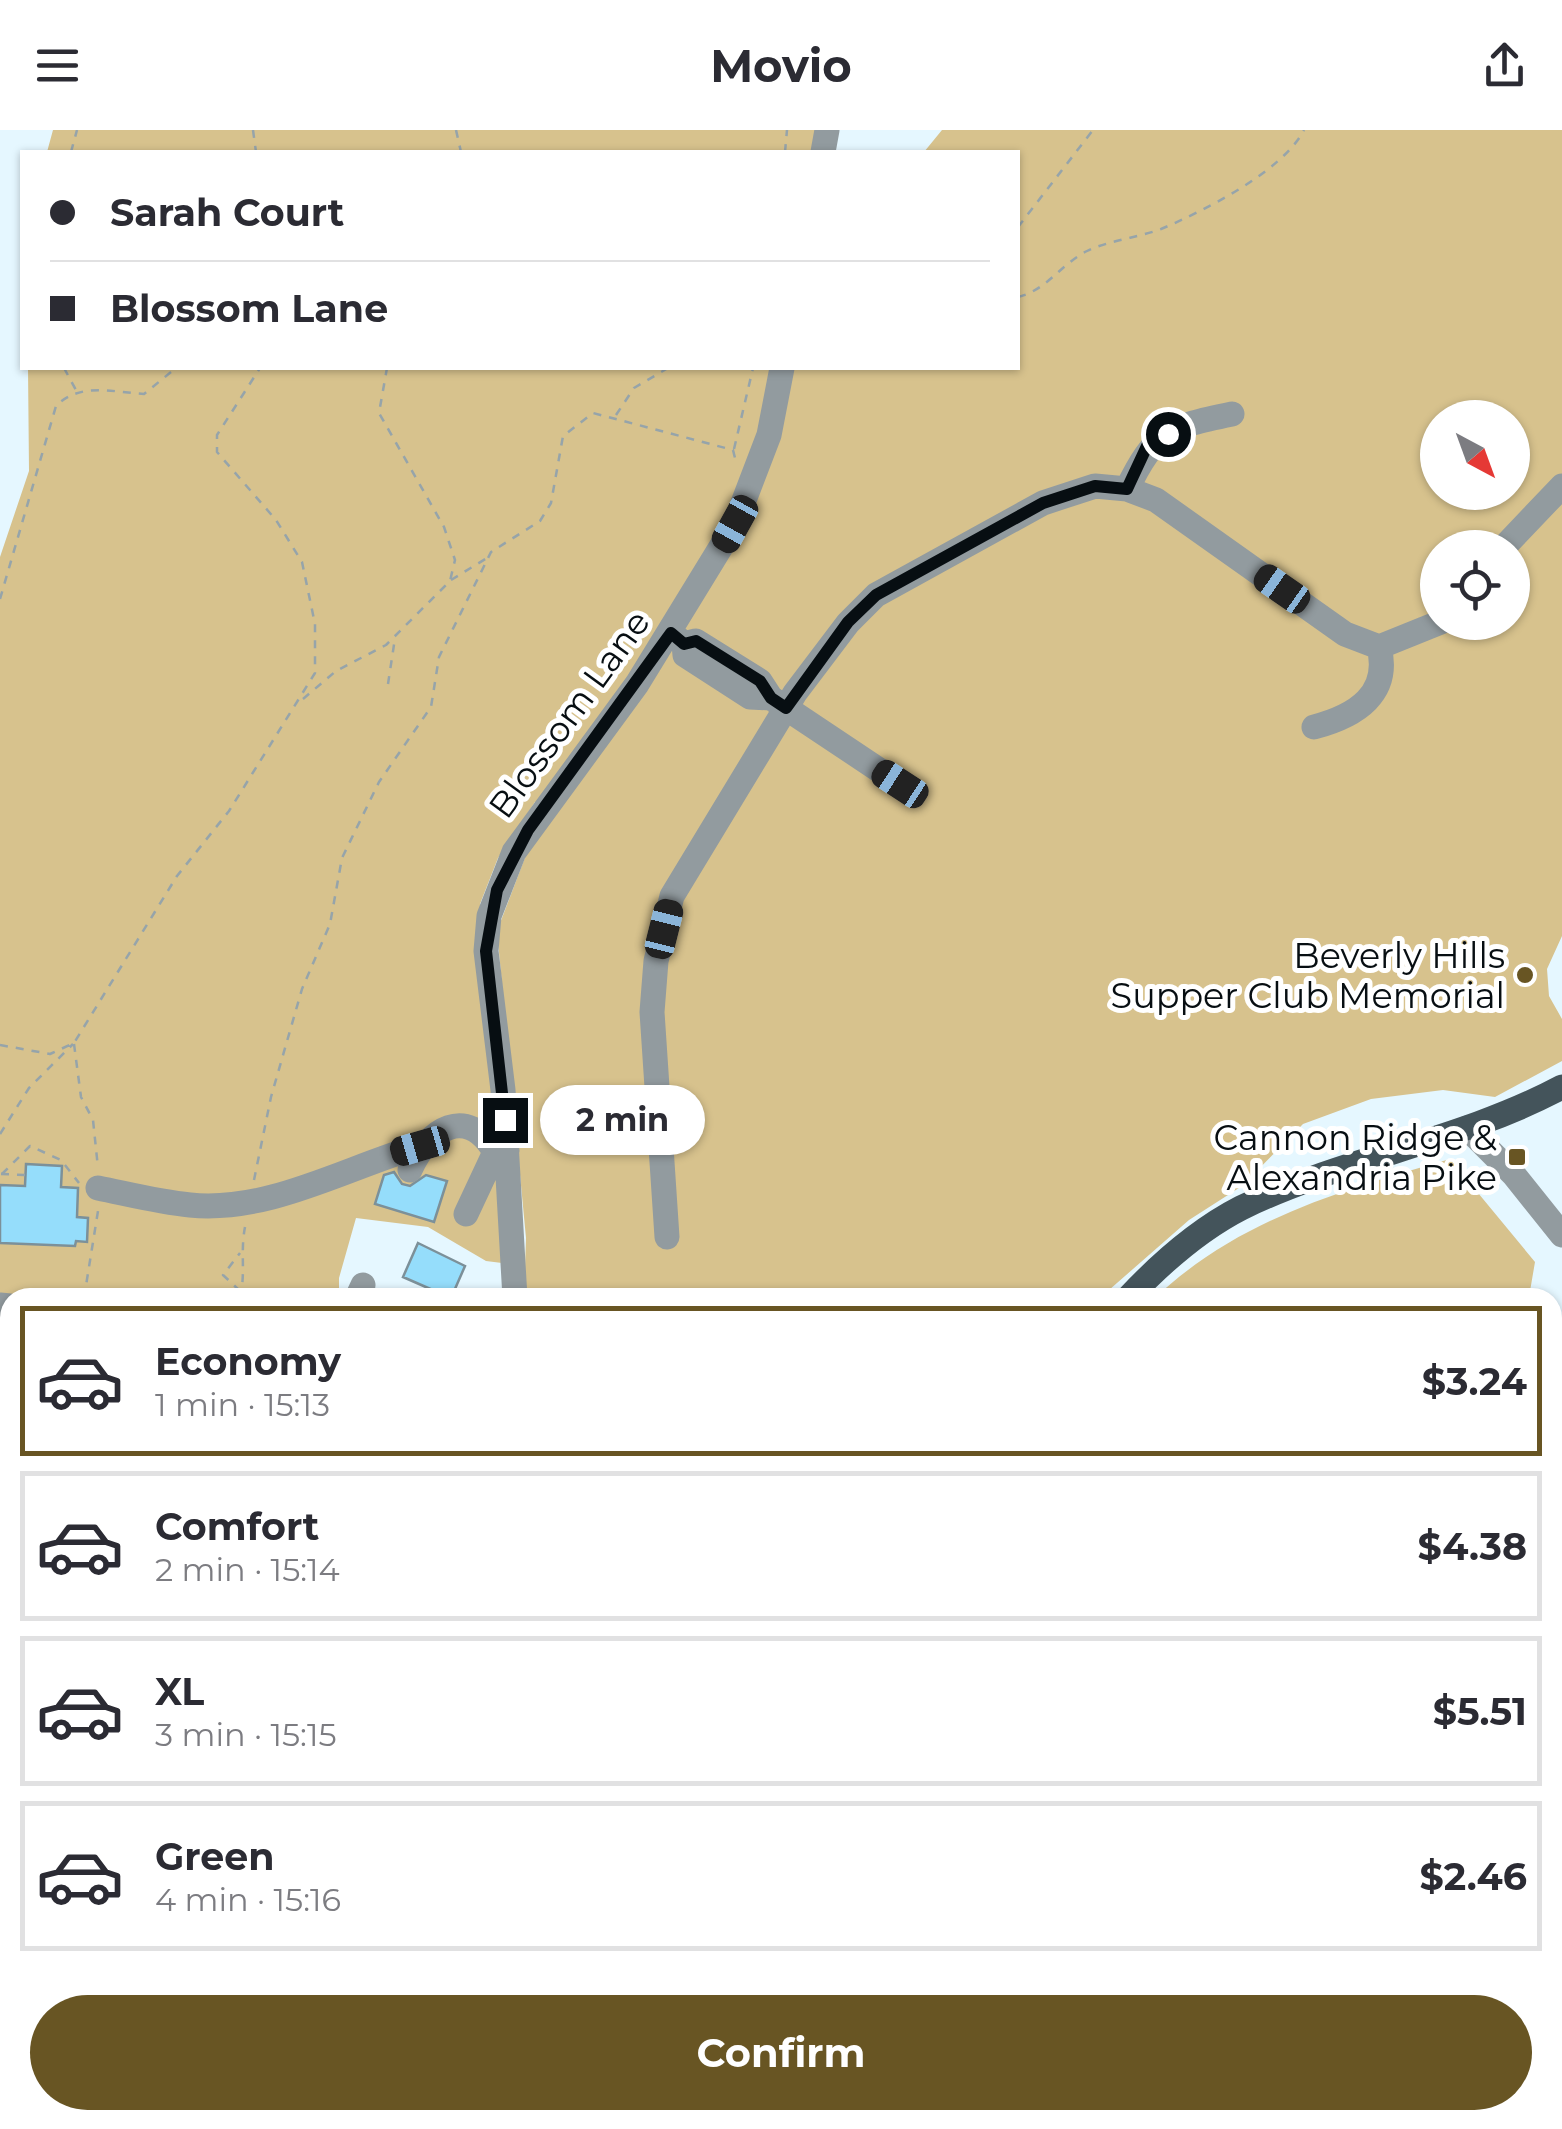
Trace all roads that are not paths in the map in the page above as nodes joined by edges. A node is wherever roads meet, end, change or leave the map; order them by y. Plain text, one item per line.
1 (782, 370) edge
2 (1232, 414) dead end
3 (1562, 486) edge
4 (1127, 489) junction
5 (1520, 530) edge
6 (1420, 630) edge
7 (677, 639) junction
8 (1379, 647) junction
9 (778, 703) junction
10 (1314, 727) dead end
11 (900, 784) dead end
12 (1562, 1087) edge
13 (1467, 1128) junction
14 (501, 1152) junction
15 (98, 1188) road end
16 (466, 1214) dead end
17 (1562, 1234) edge
18 (666, 1237) dead end
19 (514, 1288) edge
20 (1138, 1288) edge

1 - 7 street, Blossom Lane
2 - 4 street
3 - 5 street
4 - 8 street
4 - 9 street
6 - 8 street
7 - 9 street
7 - 14 street, Blossom Lane
8 - 10 street
9 - 11 street
9 - 18 street
12 - 13 main road
13 - 17 street
13 - 20 main road
14 - 15 street
14 - 16 street
14 - 19 street, Blossom Lane

